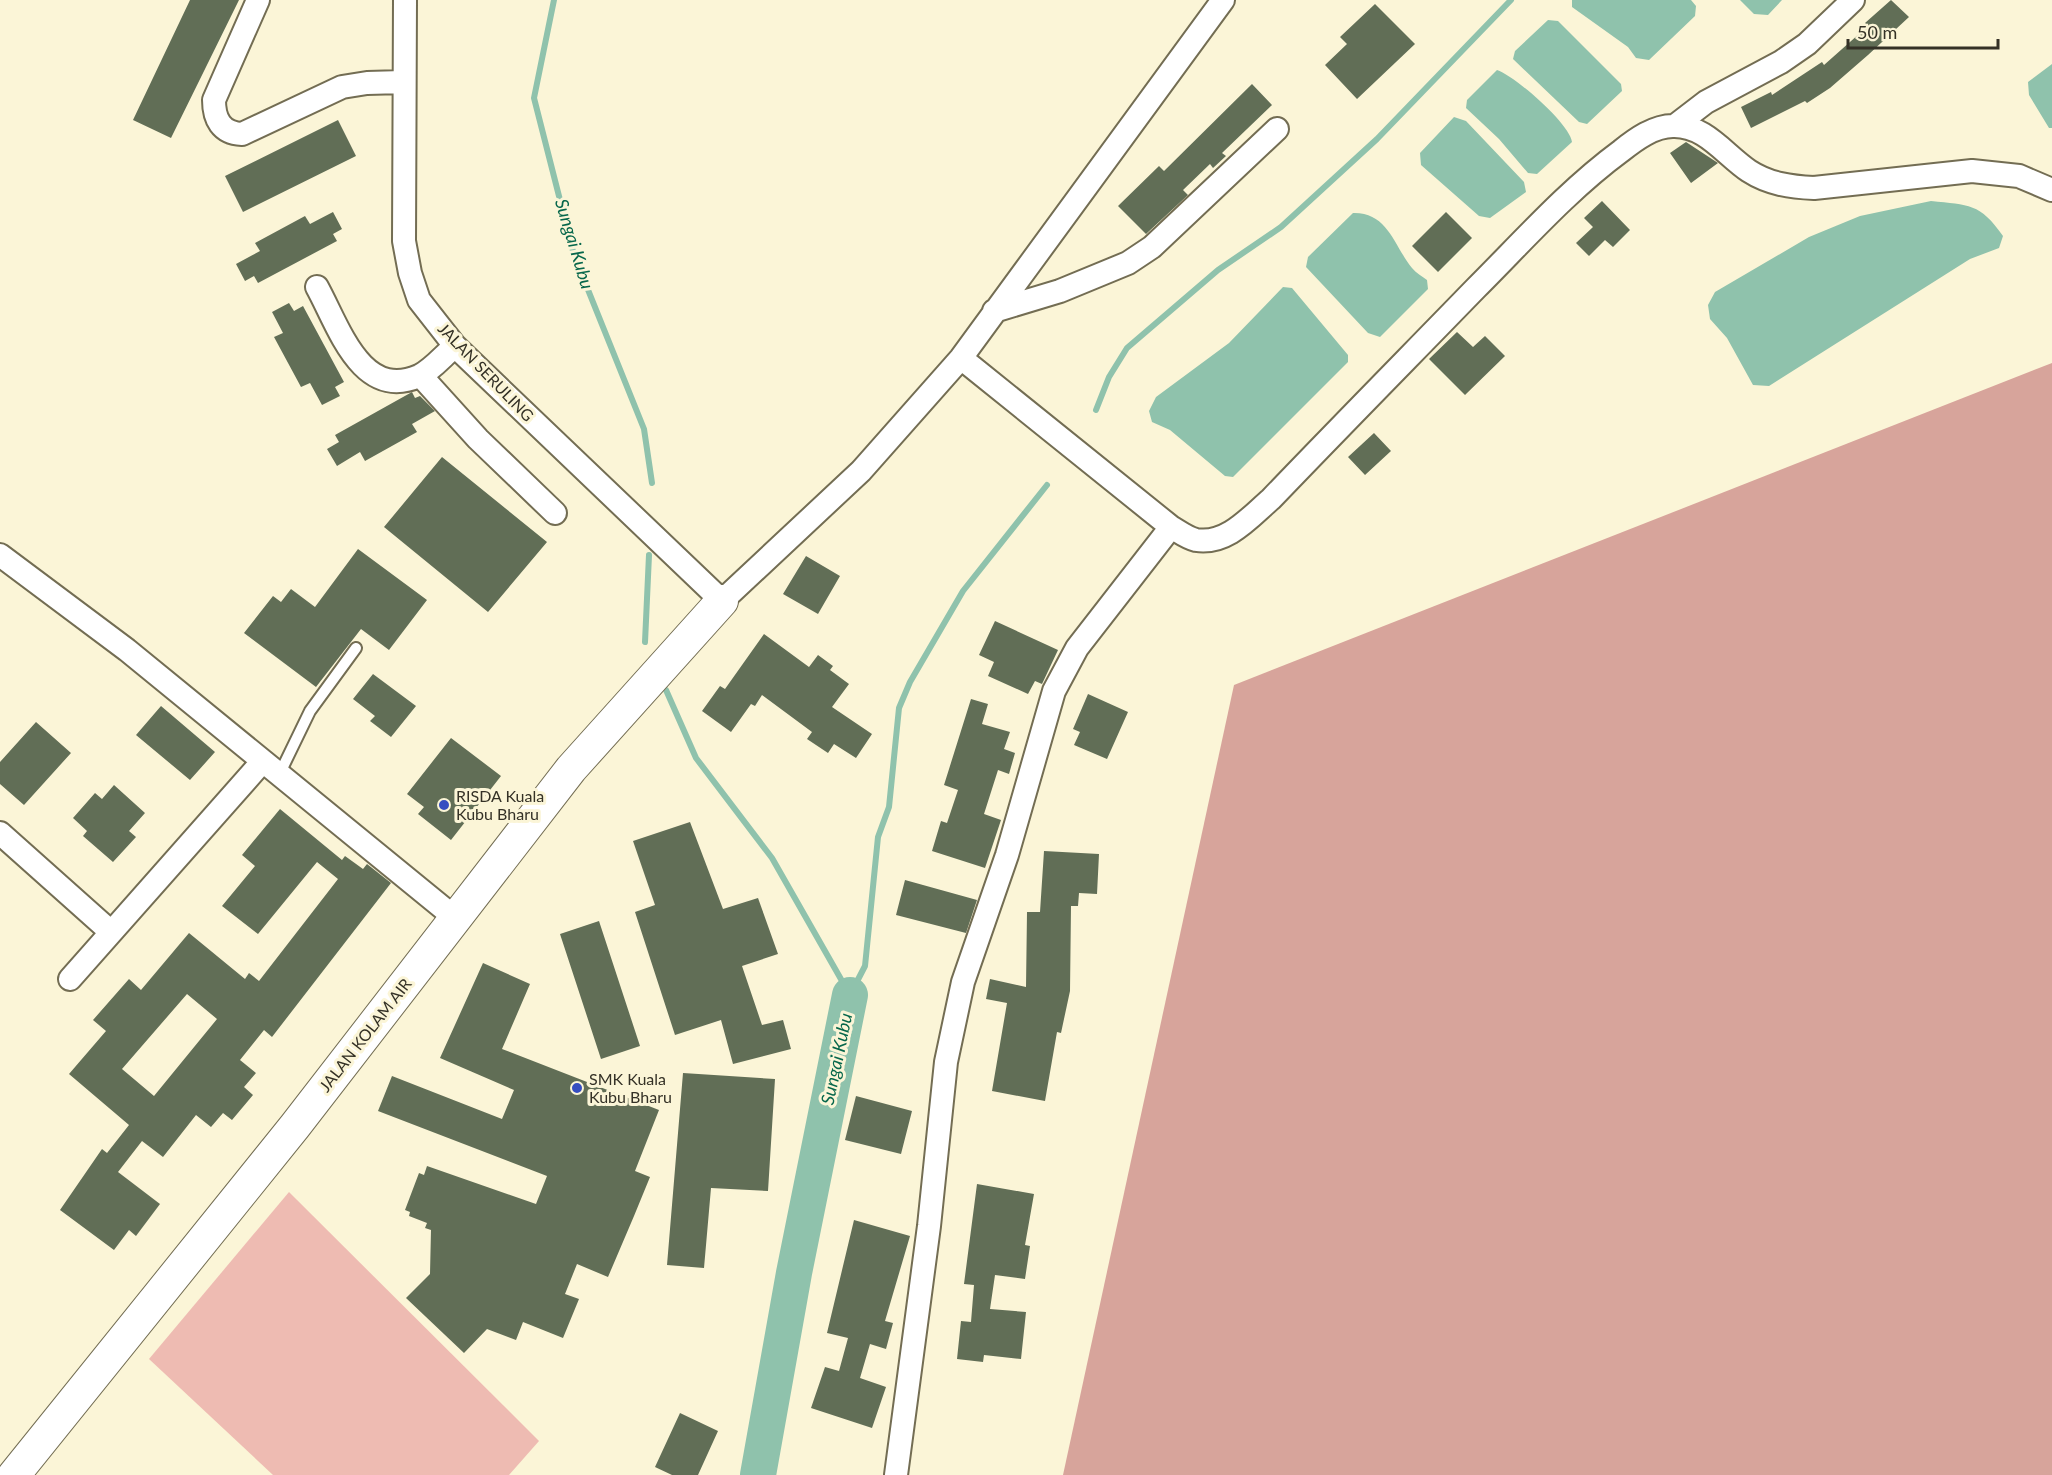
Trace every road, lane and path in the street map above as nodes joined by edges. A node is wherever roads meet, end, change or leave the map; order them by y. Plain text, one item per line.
1 (258, 0) edge
2 (405, 0) edge
3 (1223, 0) edge
4 (1853, 0) edge
5 (403, 82) junction
6 (1676, 125) junction
7 (1277, 129) dead end
8 (2052, 190) edge
9 (317, 287) dead end
10 (994, 310) junction
11 (455, 346) junction
12 (960, 358) junction
13 (421, 375) junction
14 (555, 513) dead end
15 (1171, 527) junction
16 (0, 555) edge
17 (722, 601) junction
18 (356, 648) dead end
19 (271, 768) junction
20 (0, 833) edge
21 (454, 917) junction
22 (111, 932) junction
23 (70, 979) dead end
24 (14, 1475) edge
25 (896, 1475) edge

1 - 5 street
2 - 5 street, JALAN SERULING
3 - 10 street
4 - 6 street
5 - 11 street, JALAN SERULING
6 - 8 street
6 - 15 street
7 - 10 street
9 - 13 street
10 - 12 street
11 - 13 street
11 - 17 street, JALAN SERULING
12 - 15 street
12 - 17 street
13 - 14 street
15 - 25 street
16 - 19 street
17 - 21 street, JALAN KOLAM AIR
18 - 19 lane
19 - 21 street
19 - 22 street
20 - 22 street
21 - 24 street, JALAN KOLAM AIR
22 - 23 street

